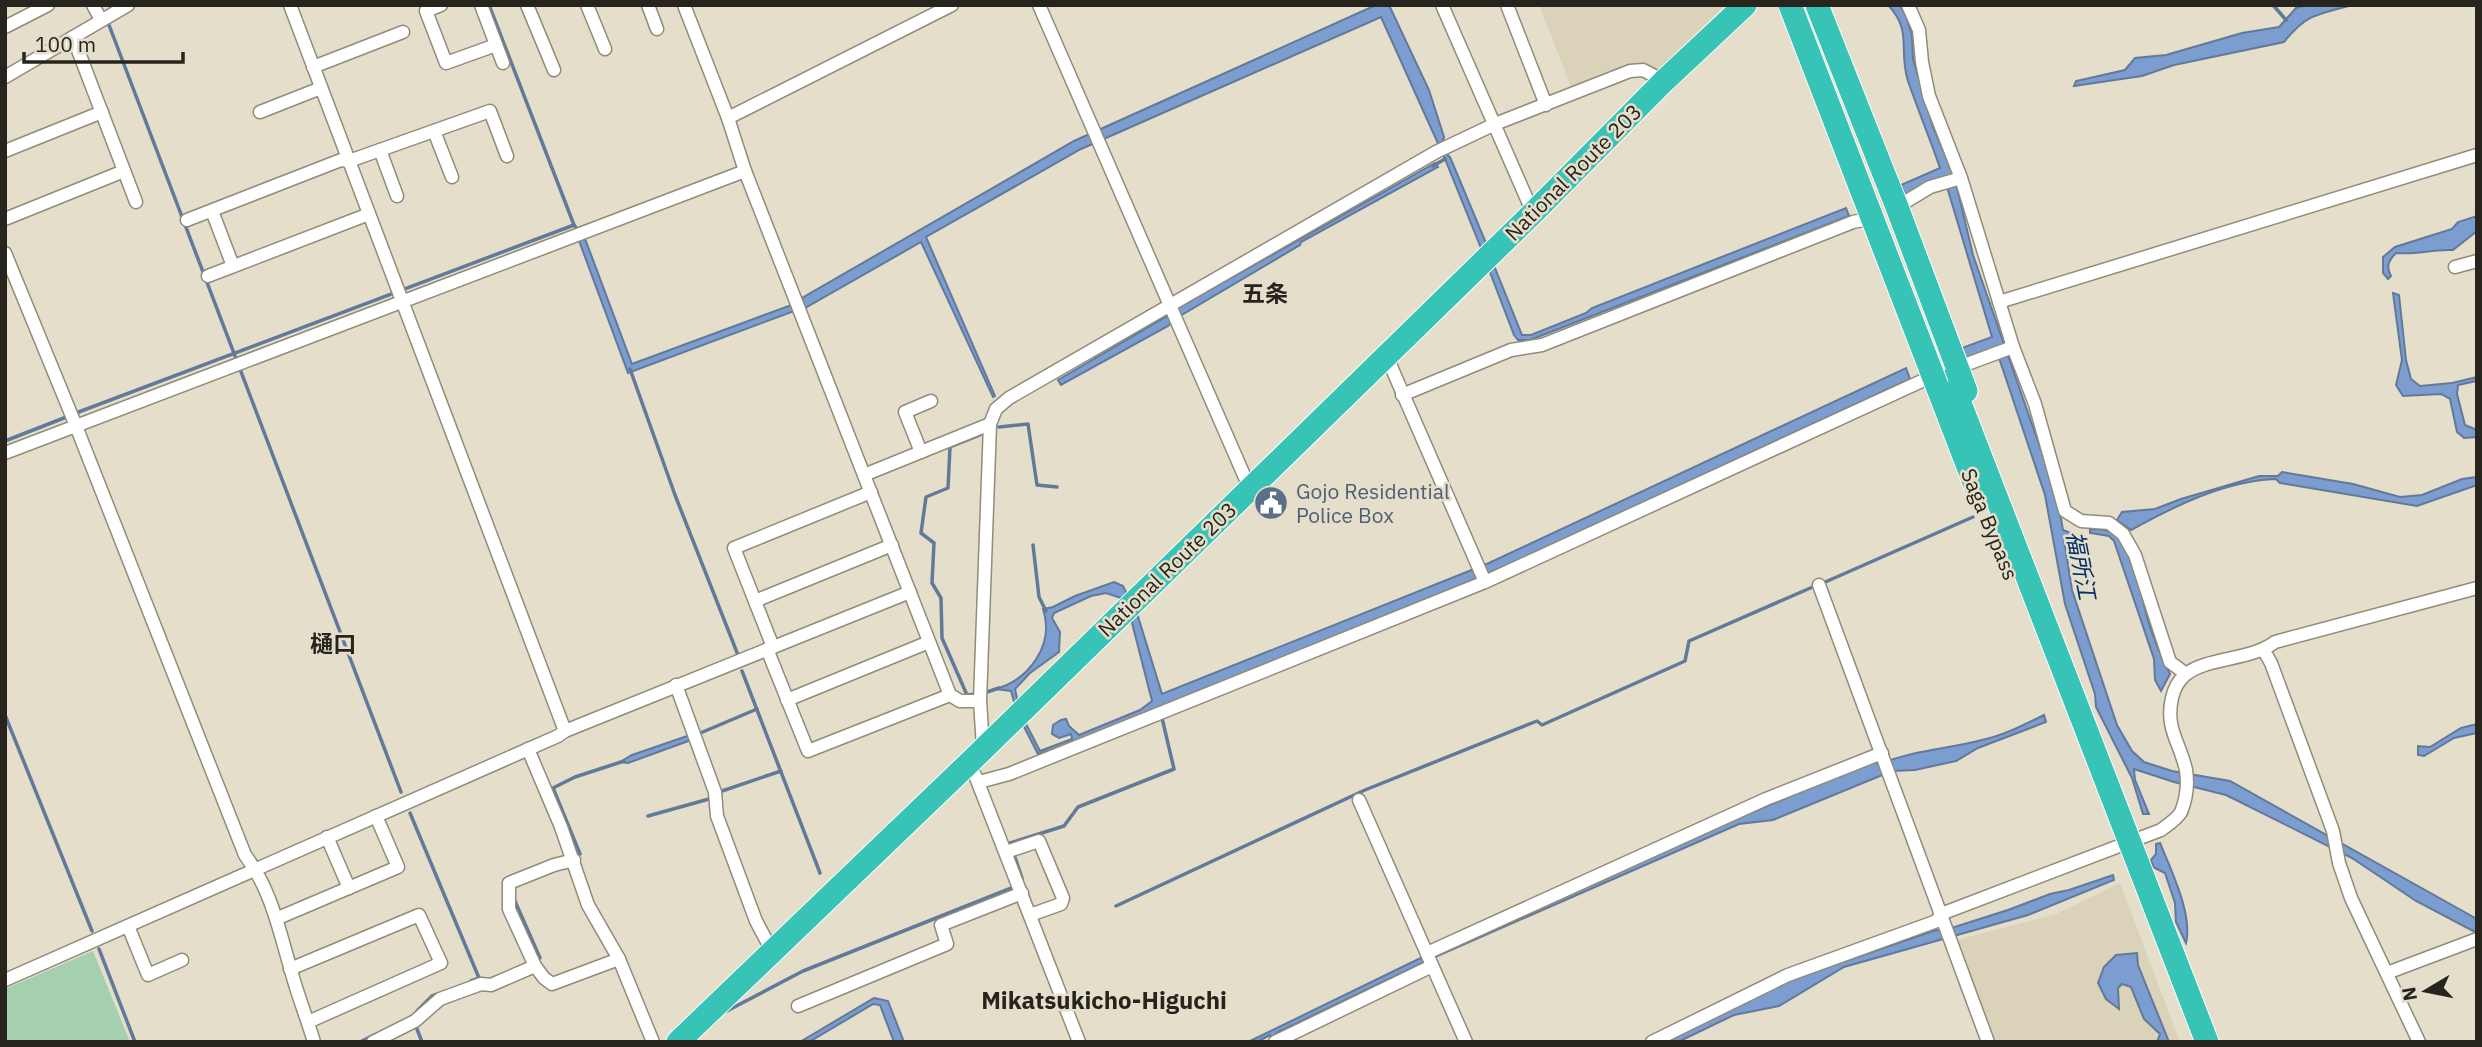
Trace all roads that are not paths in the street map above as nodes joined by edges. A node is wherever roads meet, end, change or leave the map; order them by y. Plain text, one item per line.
1 (48, 5) edge
2 (93, 5) edge
3 (128, 5) edge
4 (290, 5) edge
5 (441, 5) edge
6 (481, 5) edge
7 (527, 5) edge
8 (587, 5) edge
9 (648, 5) edge
10 (684, 5) edge
11 (952, 5) edge
12 (1039, 5) edge
13 (1442, 5) edge
14 (1507, 5) edge
15 (1745, 5) edge
16 (1779, 5) edge
17 (1790, 5) edge
18 (1806, 5) edge
19 (1817, 5) edge
20 (1908, 5) edge
21 (101, 20) junction
22 (5, 27) edge
23 (657, 29) dead end
24 (403, 32) dead end
25 (73, 37) junction
26 (496, 45) junction
27 (605, 49) dead end
28 (503, 63) dead end
29 (313, 67) junction
30 (554, 70) dead end
31 (5, 77) edge
32 (1664, 81) junction
33 (321, 88) junction
34 (1546, 105) junction
35 (102, 112) junction
36 (260, 112) dead end
37 (728, 118) junction
38 (1496, 124) junction
39 (434, 131) junction
40 (5, 150) edge
41 (380, 150) junction
42 (2477, 155) edge
43 (507, 156) dead end
44 (349, 161) junction
45 (124, 171) junction
46 (745, 172) junction
47 (452, 177) dead end
48 (1961, 178) junction
49 (397, 196) dead end
50 (136, 202) dead end
51 (1897, 207) junction
52 (212, 211) junction
53 (1533, 213) junction
54 (369, 214) junction
55 (5, 219) edge
56 (187, 220) dead end
57 (1863, 220) junction
58 (5, 253) edge
59 (2477, 261) edge
60 (233, 267) junction
61 (2455, 267) dead end
62 (208, 276) dead end
63 (402, 301) junction
64 (1998, 302) junction
65 (1170, 307) junction
66 (2012, 347) junction
67 (1385, 354) junction
68 (1942, 379) junction
69 (1402, 395) junction
70 (931, 401) dead end
71 (990, 424) junction
72 (76, 426) junction
73 (921, 452) junction
74 (5, 453) edge
75 (864, 475) junction
76 (1250, 489) junction
77 (871, 492) junction
78 (892, 545) junction
79 (1485, 582) junction
80 (1819, 585) dead end
81 (2477, 588) edge
82 (910, 592) junction
83 (755, 601) junction
84 (929, 642) junction
85 (770, 648) junction
86 (2264, 651) junction
87 (2186, 674) junction
88 (676, 685) junction
89 (950, 695) junction
90 (788, 700) junction
91 (980, 701) junction
92 (565, 731) junction
93 (528, 749) junction
94 (1884, 756) junction
95 (977, 764) junction
96 (1359, 800) dead end
97 (376, 816) junction
98 (327, 837) junction
99 (2124, 845) junction
100 (1011, 850) junction
101 (574, 860) junction
102 (255, 869) junction
103 (349, 888) junction
104 (1022, 893) junction
105 (1030, 915) junction
106 (278, 918) junction
107 (1943, 920) junction
108 (128, 926) junction
109 (2476, 940) edge
110 (772, 951) junction
111 (1427, 953) junction
112 (619, 959) junction
113 (182, 960) dead end
114 (535, 966) junction
115 (1432, 966) junction
116 (290, 970) junction
117 (2387, 973) junction
118 (5, 980) edge
119 (798, 1006) dead end
120 (308, 1022) junction
121 (2198, 1038) edge
122 (1277, 1040) edge
123 (314, 1042) edge
124 (374, 1042) edge
125 (653, 1042) edge
126 (678, 1042) edge
127 (1079, 1042) edge
128 (1465, 1042) edge
129 (1652, 1042) edge
130 (1988, 1042) edge
131 (2419, 1042) edge

1 - 22 street
2 - 21 street
3 - 21 street
4 - 29 street
5 - 26 street
6 - 26 street
7 - 30 street
8 - 27 street
9 - 23 street
10 - 37 street
11 - 37 street
12 - 65 street
13 - 38 street
14 - 34 street
15 - 32 highway, National Route 203
16 - 57 highway
17 - 68 highway, Saga Bypass, bridge
18 - 68 highway, Saga Bypass
19 - 51 highway
20 - 48 street
21 - 25 street
24 - 29 street
25 - 31 street
25 - 35 street
26 - 28 street
29 - 33 street
32 - 34 street
32 - 53 highway, National Route 203
33 - 36 street
33 - 44 street
34 - 38 street
35 - 40 street
35 - 45 street
37 - 46 street
38 - 53 street
38 - 65 street
39 - 41 street
39 - 43 street
39 - 47 street
41 - 44 street
41 - 49 street
42 - 64 street
44 - 52 street
44 - 54 street
45 - 50 street
45 - 55 street
46 - 63 street
46 - 75 street
48 - 51 street
48 - 64 street
51 - 68 highway
52 - 56 street
52 - 60 street
53 - 67 highway, National Route 203
54 - 60 street
54 - 63 street
57 - 68 highway
57 - 69 street
58 - 72 street
59 - 61 street
60 - 62 street
63 - 72 street
63 - 92 street
64 - 66 street
65 - 71 street
65 - 76 street
66 - 68 street
66 - 87 street
67 - 69 street
67 - 76 highway, National Route 203
68 - 79 street
68 - 99 highway, Saga Bypass
68 - 99 highway, Saga Bypass
69 - 79 street
70 - 73 street
71 - 73 street
71 - 91 street
72 - 74 street
72 - 102 street
73 - 75 street
75 - 77 street
76 - 95 highway, National Route 203
77 - 78 street
77 - 83 street
78 - 82 street
78 - 83 street
79 - 95 street
80 - 94 street
81 - 86 street
82 - 84 street
82 - 85 street
83 - 85 street
84 - 89 street
84 - 90 street
85 - 88 street
85 - 90 street
86 - 87 street
86 - 117 street
87 - 99 street
88 - 92 street
88 - 110 street
89 - 90 street
89 - 91 street
91 - 95 street
92 - 93 street
93 - 97 street
93 - 101 street
94 - 107 street
94 - 111 street
95 - 100 street
95 - 110 highway, National Route 203
96 - 111 street
97 - 98 street
97 - 103 street
98 - 102 street
98 - 103 street
99 - 107 street
99 - 121 highway, Saga Bypass
100 - 104 street
100 - 105 street
101 - 112 street
101 - 114 street
102 - 106 street
102 - 108 street
103 - 106 street
104 - 105 street
104 - 119 street
105 - 127 street
106 - 116 street
107 - 129 street
107 - 130 street
108 - 113 street
108 - 118 street
109 - 117 street
110 - 126 highway, National Route 203
111 - 115 street
112 - 114 street
112 - 125 street
114 - 124 street
115 - 122 street
115 - 128 street
116 - 120 street
116 - 120 street
117 - 131 street
120 - 123 street

